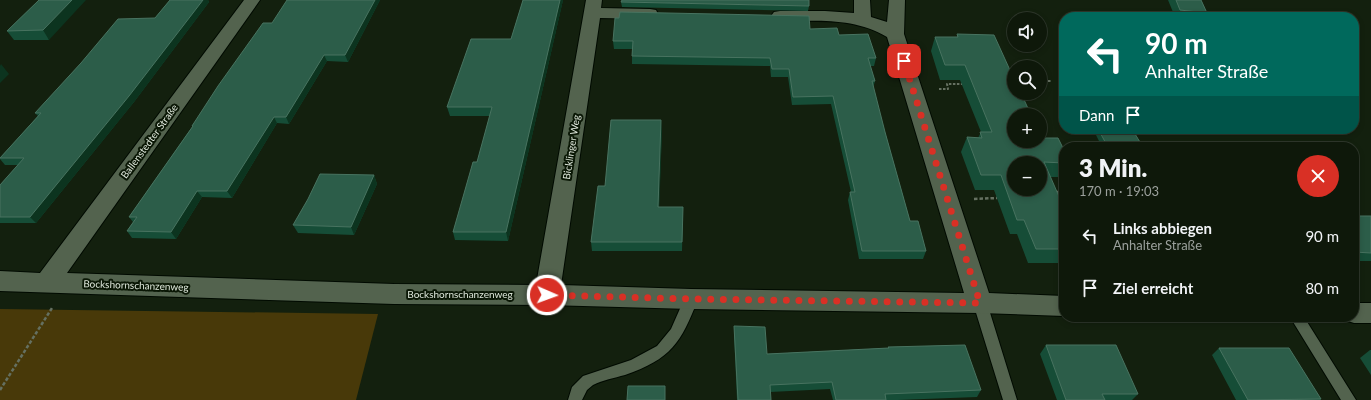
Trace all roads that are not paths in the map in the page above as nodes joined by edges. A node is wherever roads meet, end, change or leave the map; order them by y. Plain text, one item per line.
1 (252, 0) edge
2 (862, 0) edge
3 (897, 0) edge
4 (593, 6) edge
5 (662, 14) edge
6 (764, 16) edge
7 (863, 19) junction
8 (896, 34) junction
9 (0, 281) edge
10 (46, 282) junction
11 (547, 295) junction
12 (691, 299) junction
13 (980, 303) junction
14 (1059, 306) edge
15 (1359, 313) edge
16 (1371, 314) edge
17 (1299, 322) edge
18 (575, 400) edge
19 (1010, 400) edge
20 (1349, 400) edge

1 - 10 street, Ballenstedter Straße
2 - 7 street
3 - 8 street
4 - 5 street
4 - 11 street, Bicklinger Weg
6 - 7 street
7 - 8 street
8 - 13 street
9 - 10 street, Bockshornschanzenweg
10 - 11 street, Bockshornschanzenweg
11 - 12 street, Bockshornschanzenweg
12 - 13 street, Bockshornschanzenweg
12 - 18 lane
13 - 14 street, Bockshornschanzenweg
13 - 19 lane
15 - 16 street
17 - 20 lane

